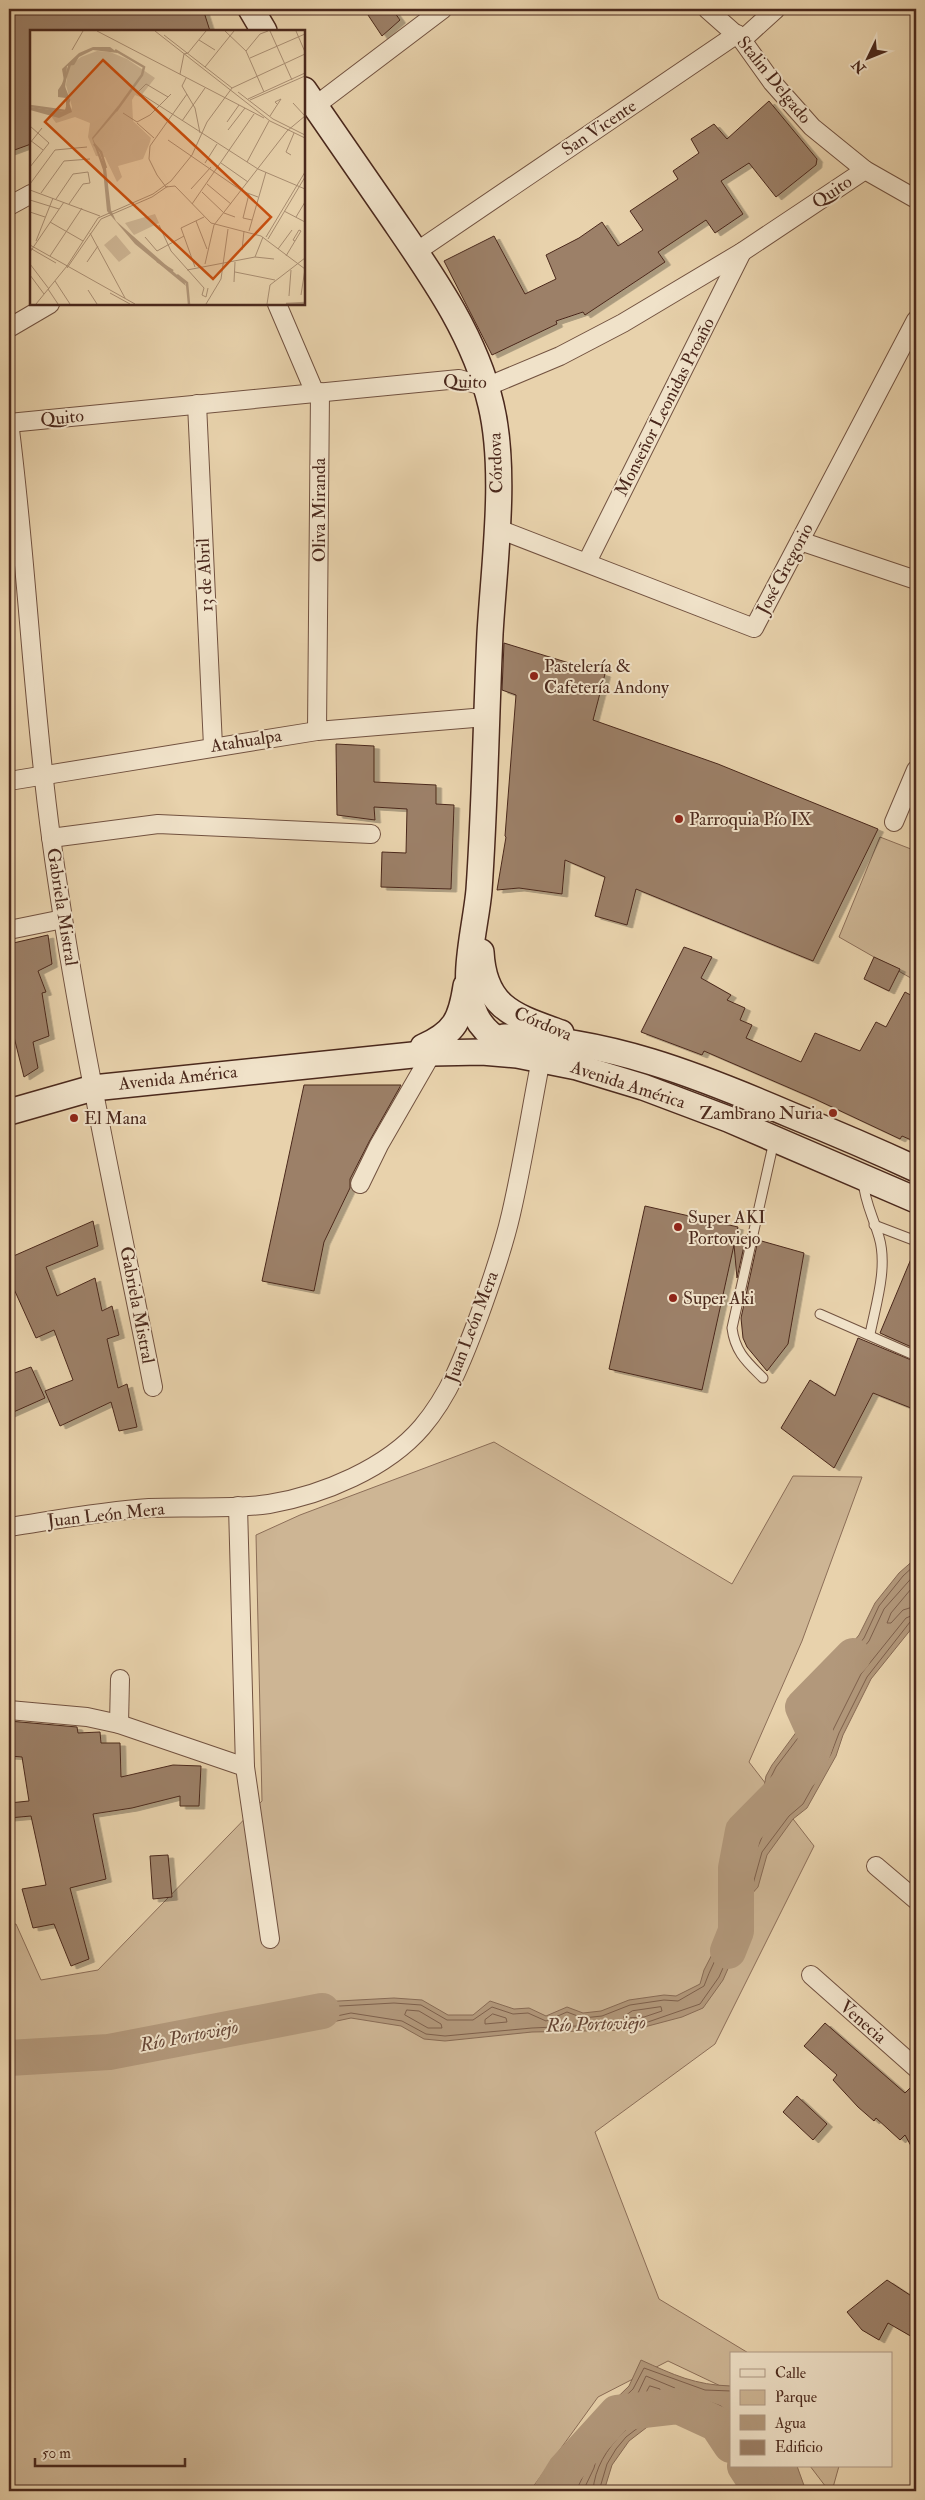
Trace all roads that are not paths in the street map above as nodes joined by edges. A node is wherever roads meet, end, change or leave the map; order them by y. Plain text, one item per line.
1 (251, 9) edge
2 (443, 9) edge
3 (708, 9) edge
4 (776, 9) edge
5 (263, 30) edge
6 (739, 37) junction
7 (309, 98) edge
8 (865, 170) junction
9 (30, 195) edge
10 (916, 199) edge
11 (9, 206) edge
12 (416, 252) junction
13 (742, 252) junction
14 (48, 305) edge
15 (278, 305) edge
16 (916, 320) edge
17 (9, 328) edge
18 (486, 387) junction
19 (317, 392) junction
20 (197, 404) junction
21 (9, 423) edge
22 (496, 528) junction
23 (800, 541) junction
24 (587, 562) junction
25 (916, 580) edge
26 (486, 717) junction
27 (317, 731) junction
28 (213, 746) junction
29 (916, 770) edge
30 (43, 775) junction
31 (9, 781) edge
32 (894, 822) dead end
33 (371, 834) dead end
34 (51, 838) junction
35 (478, 889) junction
36 (63, 919) junction
37 (9, 930) edge
38 (471, 951) junction
39 (494, 1037) junction
40 (428, 1050) junction
41 (615, 1052) junction
42 (541, 1059) junction
43 (93, 1088) junction
44 (9, 1112) edge
45 (774, 1138) junction
46 (916, 1169) edge
47 (862, 1176) junction
48 (360, 1184) dead end
49 (916, 1200) edge
50 (874, 1226) junction
51 (916, 1241) edge
52 (820, 1314) dead end
53 (870, 1334) junction
54 (916, 1356) edge
55 (763, 1378) dead end
56 (153, 1387) dead end
57 (238, 1506) junction
58 (9, 1527) edge
59 (120, 1679) dead end
60 (9, 1710) edge
61 (119, 1724) junction
62 (245, 1767) junction
63 (876, 1866) dead end
64 (916, 1900) edge
65 (270, 1939) dead end
66 (810, 1975) dead end
67 (916, 2068) edge

1 - 5 street
2 - 7 street
3 - 6 street, Stalin Delgado
4 - 6 street, San Vicente
6 - 8 street, Stalin Delgado
6 - 12 street, San Vicente
7 - 12 street, Córdova
8 - 10 street, Stalin Delgado
8 - 13 street, Quito
9 - 11 street
12 - 18 street, Córdova
13 - 18 street, Quito
13 - 24 street, Monseñor Leonidas Proaño
14 - 17 street
15 - 19 street, Oliva Miranda
16 - 23 street, José Gregorio
18 - 19 street, Quito
18 - 22 street, Córdova
19 - 20 street, Quito
19 - 27 street, Oliva Miranda
20 - 21 street, Quito
20 - 28 street, 13 de Abril
21 - 30 street, Gabriela Mistral
22 - 24 street, José Gregorio
22 - 26 street, Córdova
23 - 24 street, José Gregorio
23 - 25 street
26 - 27 street, Atahualpa
26 - 35 street, Córdova
27 - 28 street, Atahualpa
28 - 30 street, Atahualpa
29 - 32 street
30 - 31 street, Atahualpa
30 - 34 street, Gabriela Mistral
33 - 34 street
34 - 36 street, Gabriela Mistral
35 - 38 street, Córdova
35 - 41 street, Córdova
36 - 37 street
36 - 43 street, Gabriela Mistral
38 - 39 street, Córdova
38 - 40 street
39 - 40 street, Avenida América
39 - 41 street, Avenida América
39 - 42 street, Córdova
40 - 42 street, Avenida América
40 - 43 street, Avenida América
40 - 48 street
41 - 46 street, Avenida América
42 - 45 street, Avenida América
42 - 57 street, Juan León Mera
43 - 44 street, Avenida América
43 - 56 street, Gabriela Mistral
45 - 47 street, Avenida América
45 - 55 lane
47 - 49 street, Avenida América
47 - 50 lane
50 - 51 lane
50 - 53 lane
52 - 53 lane
53 - 54 lane
57 - 58 street, Juan León Mera
57 - 62 street
59 - 61 street
60 - 61 street
61 - 62 street
62 - 65 street
63 - 64 street
66 - 67 street, Venecia

